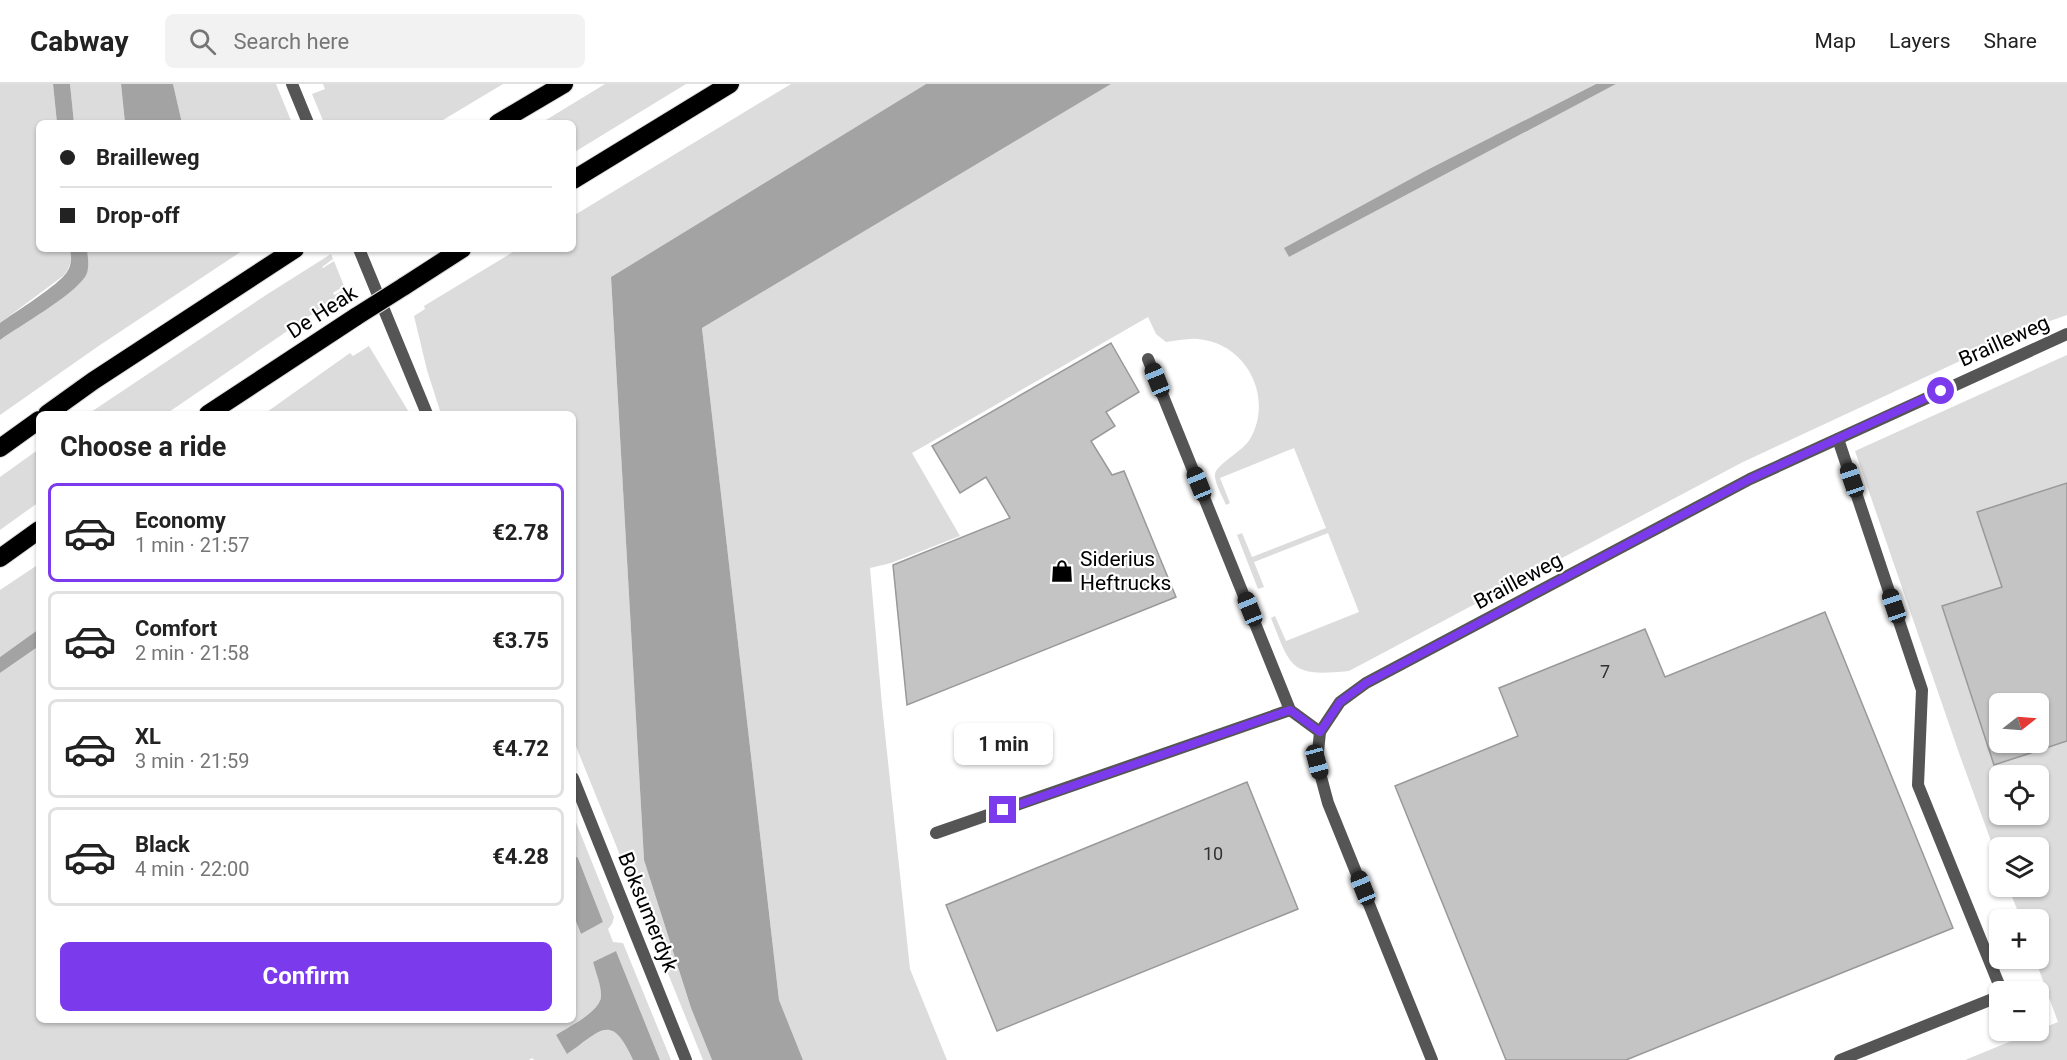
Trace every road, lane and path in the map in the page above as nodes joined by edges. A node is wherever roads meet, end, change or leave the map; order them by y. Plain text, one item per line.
1 (292, 84) edge
2 (564, 84) edge
3 (730, 84) edge
4 (307, 120) edge
5 (503, 120) edge
6 (576, 178) edge
7 (290, 252) edge
8 (361, 252) edge
9 (457, 252) edge
10 (2067, 334) edge
11 (1148, 359) dead end
12 (51, 411) edge
13 (213, 411) edge
14 (426, 411) edge
15 (36, 422) edge
16 (1838, 439) junction
17 (0, 448) edge
18 (36, 532) edge
19 (0, 558) edge
20 (1290, 710) junction
21 (1320, 732) junction
22 (576, 785) edge
23 (936, 833) dead end
24 (1998, 981) edge
25 (1989, 1000) edge
26 (686, 1060) edge
27 (1432, 1060) edge
28 (1840, 1060) edge

1 - 4 street
2 - 5 highway
3 - 6 highway
7 - 12 highway
8 - 14 street
9 - 13 highway, De Heak, bridge
10 - 16 street, Brailleweg
11 - 20 street
15 - 17 highway
16 - 21 street, Brailleweg
16 - 24 street
18 - 19 highway
20 - 21 street
20 - 23 street
21 - 27 street, Brailleweg
22 - 26 street, Boksumerdyk
25 - 28 street

